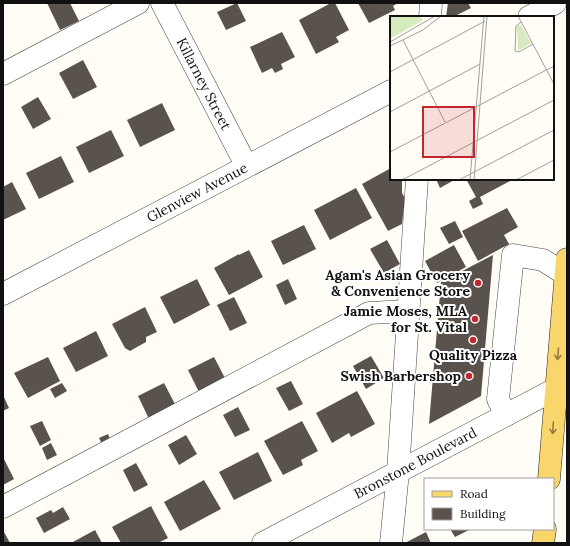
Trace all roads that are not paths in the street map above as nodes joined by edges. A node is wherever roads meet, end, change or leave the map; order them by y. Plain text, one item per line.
1 (138, 3) edge
2 (162, 3) edge
3 (431, 3) edge
4 (555, 3) edge
5 (430, 16) edge
6 (531, 16) edge
7 (3, 74) edge
8 (390, 92) edge
9 (246, 165) junction
10 (417, 180) edge
11 (566, 267) edge
12 (3, 294) edge
13 (407, 311) junction
14 (561, 386) edge
15 (506, 416) junction
16 (398, 472) junction
17 (549, 478) edge
18 (3, 507) edge
19 (545, 530) edge
20 (263, 543) edge
21 (391, 543) edge
22 (543, 543) edge

1 - 7 street
2 - 9 street, Killarney Street
3 - 5 street
4 - 6 street
8 - 9 street, Glenview Avenue
9 - 12 street, Glenview Avenue
10 - 13 street
11 -> 14 main road
11 - 15 street
13 - 16 street
13 - 18 street
14 - 15 street, Bronstone Boulevard
14 -> 17 main road
15 - 16 street, Bronstone Boulevard
16 - 20 street, Bronstone Boulevard
16 - 21 street
19 - 22 main road

